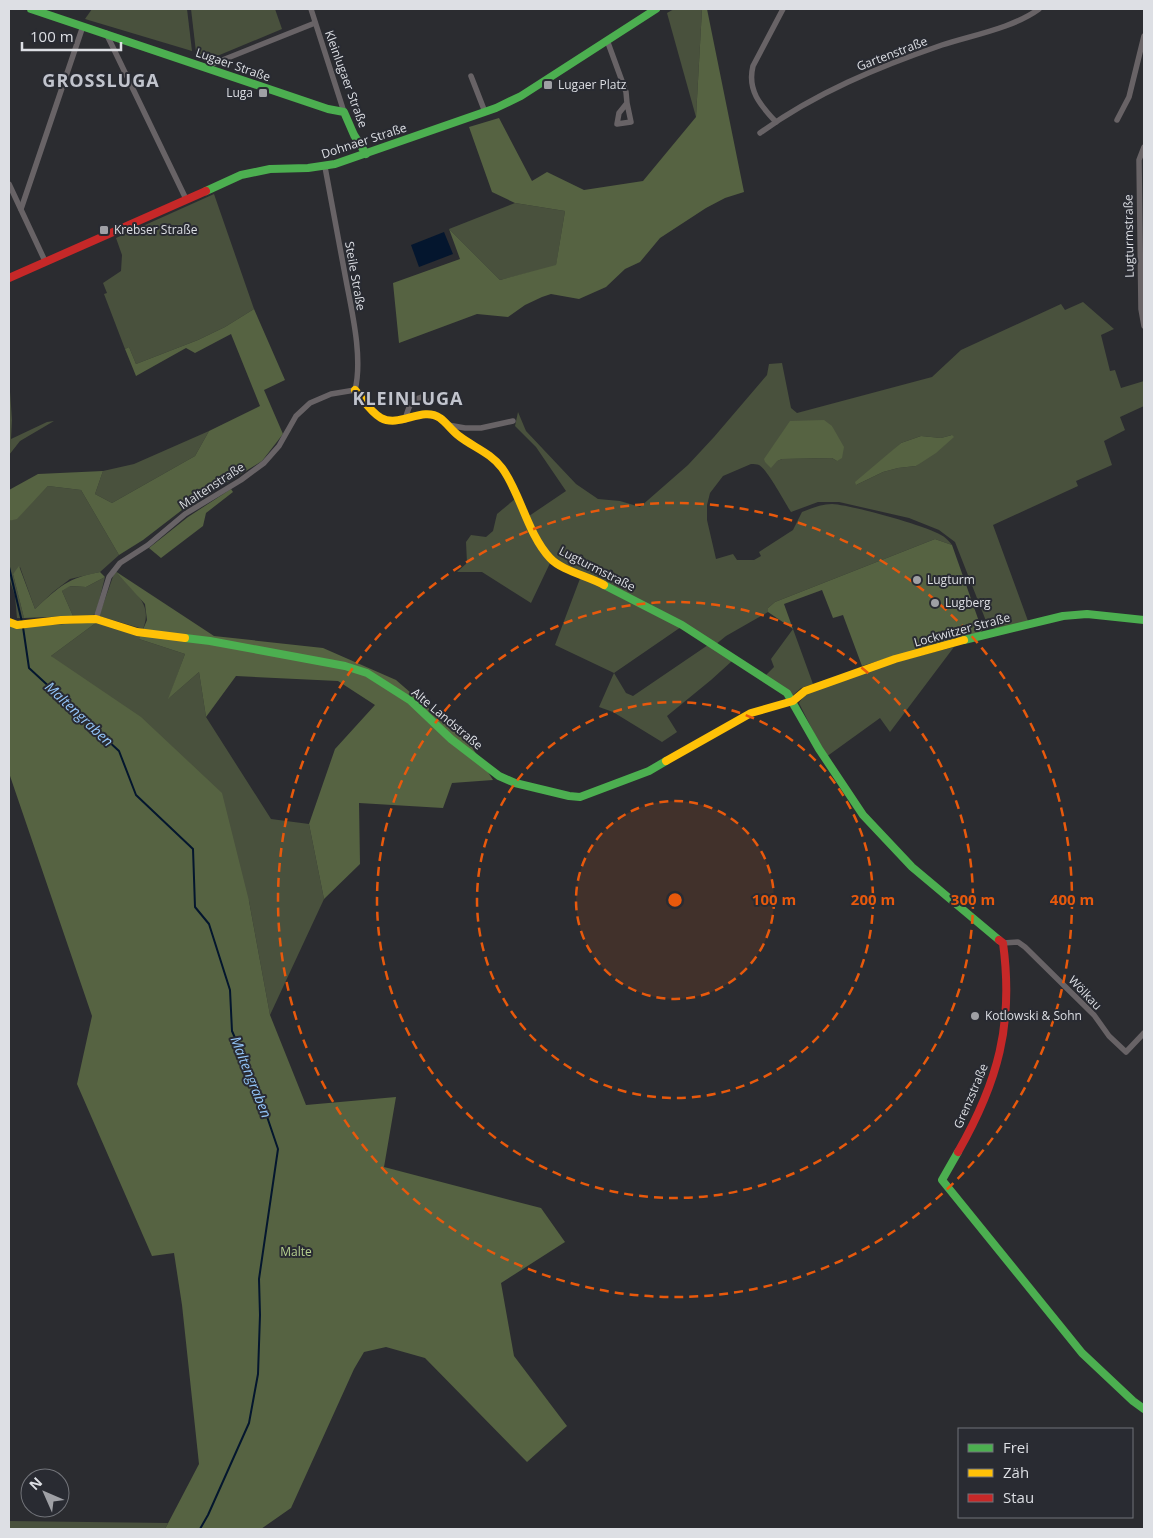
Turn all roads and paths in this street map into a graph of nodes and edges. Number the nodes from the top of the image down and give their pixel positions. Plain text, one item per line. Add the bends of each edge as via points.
1 (31, 9) edge
2 (311, 9) edge
3 (656, 9) edge
4 (783, 9) edge
5 (1039, 9) edge
6 (315, 23) junction
7 (83, 26) junction
8 (106, 33) junction
9 (1144, 36) edge
10 (607, 40) junction
11 (205, 67) junction
12 (471, 76) dead end
13 (626, 103) dead end
14 (344, 112) junction
15 (485, 112) junction
16 (1117, 120) dead end
17 (776, 122) junction
18 (760, 133) dead end
19 (1144, 147) edge
20 (366, 154) junction
21 (325, 167) junction
22 (9, 184) edge
23 (186, 199) junction
24 (21, 209) junction
25 (45, 261) junction
26 (9, 278) edge
27 (1144, 326) edge
28 (355, 390) junction
29 (426, 400) dead end
30 (405, 420) junction
31 (513, 421) dead end
32 (448, 425) junction
33 (96, 619) junction
34 (1144, 620) edge
35 (9, 622) edge
36 (793, 701) junction
37 (1003, 943) junction
38 (1144, 1033) edge
39 (1144, 1409) edge

1 - 7 street, Lugaer Straße
2 - 6 street, Kleinlugaer Straße
3 - 10 street, Dohnaer Straße
4 - 17 street via 753,66 752,74 754,94
5 - 17 street, Gartenstraße via 1016,21 881,67 838,86
6 - 11 street
6 - 14 street, Kleinlugaer Straße
7 - 8 street, Lugaer Straße
7 - 24 street
8 - 11 street, Lugaer Straße
8 - 23 street
9 - 16 street via 1129,96
10 - 13 street via 626,92
10 - 15 street, Dohnaer Straße via 521,96
11 - 14 street, Lugaer Straße
12 - 15 street
14 - 20 street, Kleinlugaer Straße
15 - 20 street, Dohnaer Straße
17 - 18 street, Gartenstraße
19 - 27 street, Lugturmstraße via 1139,160
20 - 21 street, Dohnaer Straße
21 - 23 street, Dohnaer Straße via 256,171
21 - 28 street, Steile Straße via 351,306 358,362
22 - 24 street
23 - 25 street, Dohnaer Straße
24 - 25 street
25 - 26 street, Dohnaer Straße
28 - 30 street via 382,419 391,422
28 - 33 street, Maltenstraße via 331,394 310,403 296,416 279,446 264,463 185,514 120,563 109,577
29 - 30 street via 417,398 410,405
30 - 32 street, Lugturmstraße via 428,414
31 - 32 street via 481,428
32 - 36 street, Lugturmstraße via 499,463 550,558 560,566 682,626 787,693
33 - 35 street, Alte Landstraße
33 - 36 street, Alte Landstraße via 137,632 210,641 361,671 411,701 447,735 499,776 515,784 570,796 580,797 648,771 751,714
34 - 36 street, Lockwitzer Straße via 1079,614 989,633 895,659 805,691
36 - 37 street via 819,749 863,814 912,867
37 - 38 street, Wölkau via 1018,942 1025,947 1094,1015 1126,1052
37 - 39 street, Grenzstraße via 1007,1000 996,1071 977,1115 942,1180 1082,1353

